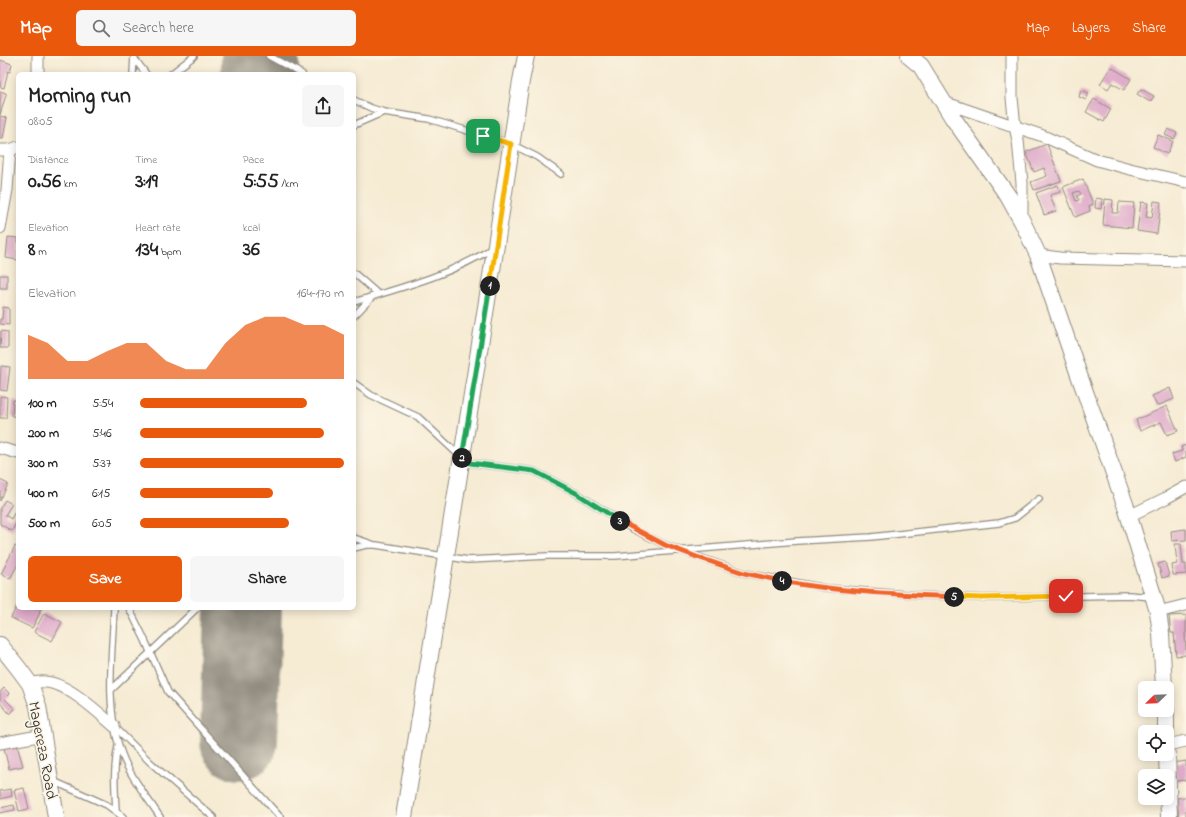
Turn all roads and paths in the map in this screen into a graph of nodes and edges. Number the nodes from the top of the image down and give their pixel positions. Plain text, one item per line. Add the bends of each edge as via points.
1 (38, 56) edge
2 (194, 56) edge
3 (269, 56) edge
4 (526, 56) edge
5 (910, 56) edge
6 (1012, 56) edge
7 (134, 57) edge
8 (38, 72) edge
9 (133, 72) edge
10 (145, 72) edge
11 (174, 72) edge
12 (298, 72) edge
13 (356, 101) edge
14 (943, 102) junction
15 (384, 112) junction
16 (356, 124) edge
17 (1015, 127) junction
18 (511, 144) junction
19 (9, 149) edge
20 (561, 174) dead end
21 (1186, 182) edge
22 (1022, 221) junction
23 (0, 228) edge
24 (496, 245) junction
25 (1038, 254) junction
26 (1186, 261) edge
27 (356, 275) edge
28 (376, 295) junction
29 (356, 301) edge
30 (356, 314) edge
31 (356, 384) edge
32 (0, 448) edge
33 (16, 452) edge
34 (462, 458) junction
35 (1186, 487) edge
36 (1039, 499) dead end
37 (1129, 516) junction
38 (356, 539) edge
39 (376, 546) junction
40 (356, 548) edge
41 (681, 551) junction
42 (446, 557) junction
43 (1156, 605) junction
44 (1186, 605) edge
45 (114, 610) edge
46 (130, 610) edge
47 (195, 610) edge
48 (0, 645) edge
49 (151, 652) junction
50 (1164, 681) edge
51 (30, 684) junction
52 (111, 690) junction
53 (114, 726) junction
54 (44, 735) junction
55 (1186, 741) edge
56 (0, 743) edge
57 (119, 743) junction
58 (1174, 744) edge
59 (1167, 761) edge
60 (50, 780) junction
61 (116, 811) junction
62 (56, 817) edge
63 (123, 817) edge
64 (160, 817) edge
65 (213, 817) edge
66 (280, 817) edge
67 (404, 817) edge
68 (1170, 817) edge

1 - 8 street
2 - 11 lane
3 - 12 lane
4 - 18 street
5 - 14 street via 921,66
6 - 17 street
7 - 9 lane
7 - 10 lane
13 - 15 lane
14 - 17 street
14 - 22 street via 1008,196
15 - 16 lane
15 - 18 lane via 430,119
17 - 21 street via 1056,141 1097,160
17 - 22 street via 1022,183
18 - 20 lane via 537,157
18 - 24 street
19 - 23 street via 7,190
22 - 25 street
24 - 28 lane via 478,257 442,274
24 - 34 street
25 - 26 street via 1068,258
25 - 37 street
27 - 28 lane
28 - 29 lane
28 - 30 lane
31 - 34 lane via 418,417
32 - 33 street
34 - 41 lane via 470,463 542,474 633,529
34 - 42 street
35 - 37 street
36 - 41 lane via 1014,518 999,523 871,537
37 - 43 street
38 - 39 lane
39 - 40 lane
39 - 42 lane
41 - 42 lane via 615,556 468,560
41 - 43 lane via 744,573 826,588 982,598 1129,595
42 - 67 street
43 - 44 street via 1168,608
43 - 50 street via 1161,633
45 - 52 lane
46 - 49 lane
47 - 49 lane
48 - 51 street, Magereza Road
49 - 52 lane
49 - 66 lane via 168,692
51 - 53 street via 55,684 91,706
51 - 54 street, Magereza Road
52 - 53 lane
53 - 57 lane
53 - 65 lane via 150,762
54 - 56 street
54 - 60 street, Magereza Road
55 - 58 street
57 - 61 lane via 114,778
57 - 64 lane via 133,777
59 - 68 street
60 - 61 lane
60 - 62 street, Magereza Road
61 - 63 lane

